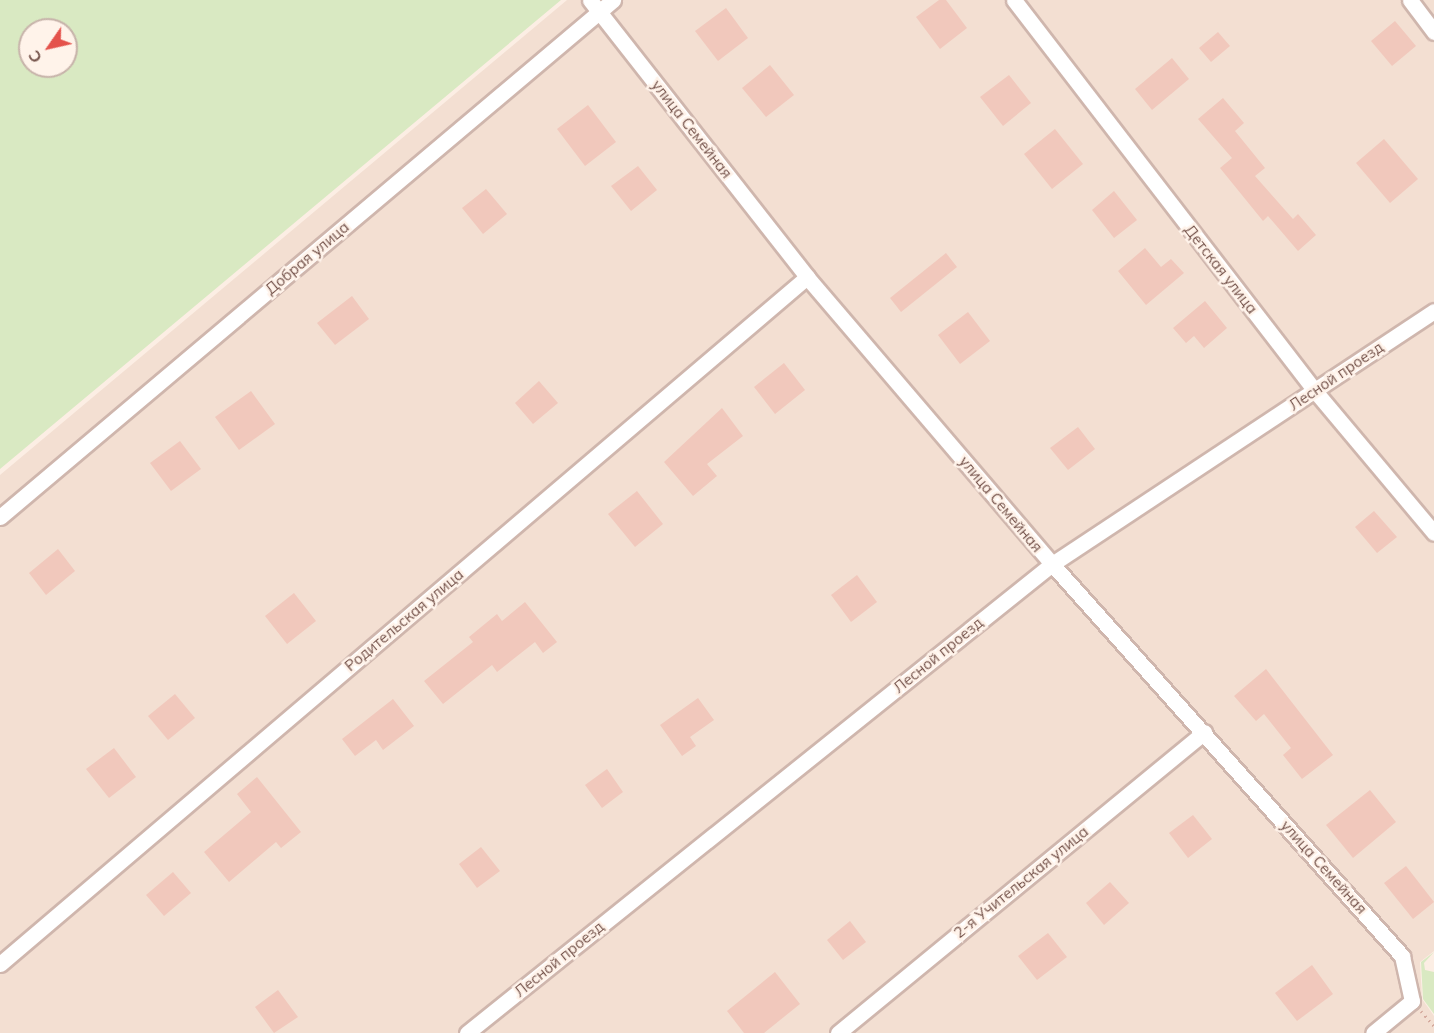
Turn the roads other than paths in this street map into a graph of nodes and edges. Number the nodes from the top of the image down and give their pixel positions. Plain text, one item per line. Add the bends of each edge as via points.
1 (613, 0) edge
2 (1014, 0) edge
3 (1410, 0) edge
4 (595, 5) edge
5 (1434, 32) edge
6 (807, 276) junction
7 (1434, 311) edge
8 (1314, 391) junction
9 (0, 517) edge
10 (1434, 533) edge
11 (1052, 564) junction
12 (1204, 732) junction
13 (0, 964) edge
14 (467, 1033) edge
15 (838, 1033) edge
16 (1373, 1033) edge

1 - 4 street, Добрая улица
2 - 8 street, Детская улица
3 - 5 street
4 - 6 street, улица Семейная
4 - 9 street, Добрая улица
6 - 11 street, улица Семейная
6 - 13 street, Родительская улица
7 - 8 street, Лесной проезд
8 - 10 street, Детская улица
8 - 11 street, Лесной проезд
11 - 12 street, улица Семейная
11 - 14 street, Лесной проезд
12 - 15 street, 2-я Учительская улица
12 - 16 street, улица Семейная via 1402,956 1412,1001

